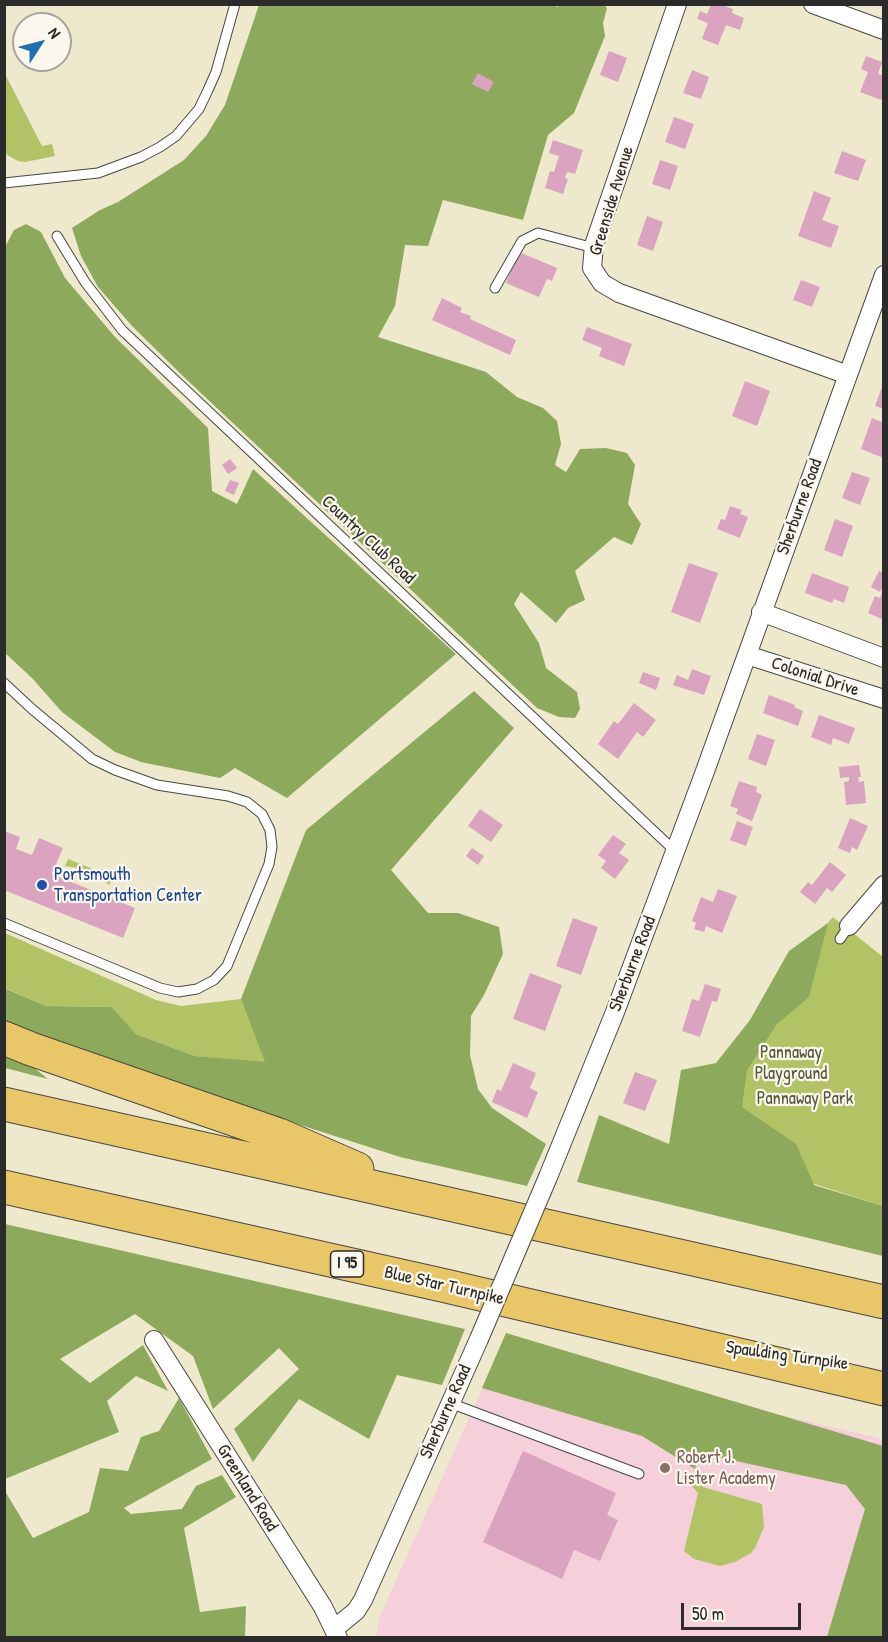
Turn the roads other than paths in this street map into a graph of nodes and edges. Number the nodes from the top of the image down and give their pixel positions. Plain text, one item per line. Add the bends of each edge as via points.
1 (235, 4) edge
2 (677, 4) edge
3 (813, 4) edge
4 (884, 30) edge
5 (4, 183) edge
6 (57, 236) dead end
7 (594, 248) junction
8 (884, 275) edge
9 (495, 288) dead end
10 (848, 375) junction
11 (761, 612) junction
12 (747, 655) junction
13 (884, 658) edge
14 (4, 683) edge
15 (884, 699) edge
16 (675, 851) junction
17 (884, 885) edge
18 (4, 923) edge
19 (844, 933) dead end
20 (4, 1038) edge
21 (4, 1104) edge
22 (4, 1187) edge
23 (422, 1198) junction
24 (884, 1302) edge
25 (154, 1340) dead end
26 (690, 1342) junction
27 (884, 1371) edge
28 (884, 1389) edge
29 (450, 1403) junction
30 (639, 1474) dead end
31 (336, 1633) edge

1 - 5 lane via 208,90 199,109 176,136 141,157 98,173
2 - 7 street, Greenside Avenue
3 - 4 street
6 - 16 lane, Country Club Road via 122,330
7 - 9 lane via 538,233 522,241
7 - 10 street, Greenside Avenue via 592,268 602,283 619,292
8 - 10 street, Sherburne Road
10 - 11 street, Sherburne Road
11 - 12 street, Sherburne Road
11 - 13 street
12 - 15 street, Colonial Drive
12 - 16 street, Sherburne Road
14 - 18 lane via 92,759 157,785 247,802 262,813 272,847 269,864 227,966 214,980 197,989 178,992 160,988
16 - 29 street, Sherburne Road, bridge via 548,1177
17 - 19 street
20 - 23 highway via 279,1135
21 - 23 highway
22 - 26 highway, Blue Star Turnpike / I 95
23 - 24 highway
25 - 31 street, Greenland Road
26 - 27 highway, Spaulding Turnpike
26 - 28 highway, Blue Star Turnpike / I 95
29 - 30 lane
29 - 31 street, Sherburne Road via 363,1600

